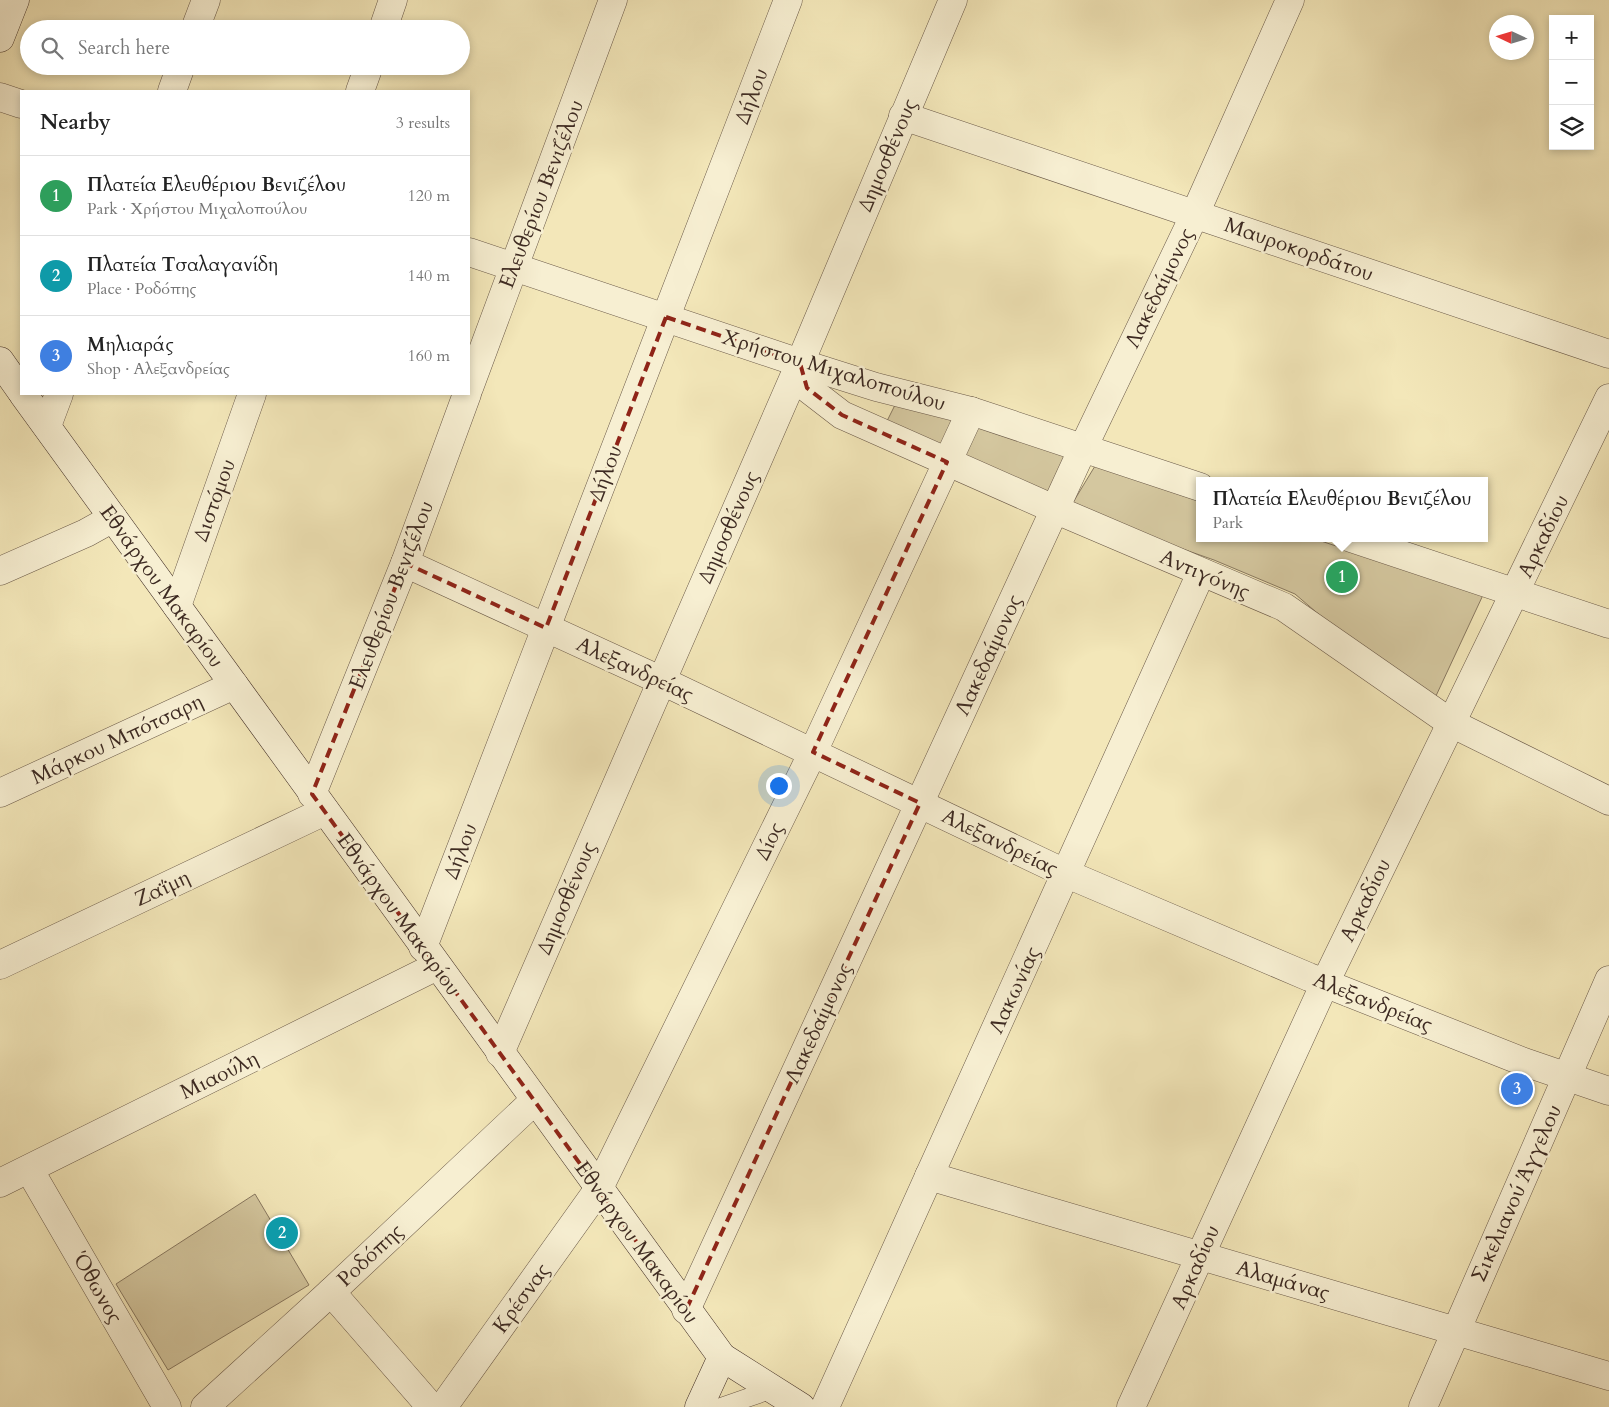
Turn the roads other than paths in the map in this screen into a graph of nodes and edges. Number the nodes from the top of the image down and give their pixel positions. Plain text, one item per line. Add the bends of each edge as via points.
1 (15, 0) edge
2 (206, 0) edge
3 (393, 0) edge
4 (613, 0) edge
5 (788, 0) edge
6 (953, 0) edge
7 (1290, 0) edge
8 (198, 20) edge
9 (386, 20) edge
10 (0, 38) edge
11 (178, 75) edge
12 (366, 75) edge
13 (172, 90) edge
14 (360, 90) edge
15 (0, 97) edge
16 (20, 104) edge
17 (903, 116) junction
18 (1195, 214) junction
19 (470, 252) edge
20 (513, 266) junction
21 (666, 317) junction
22 (1609, 354) edge
23 (0, 361) edge
24 (800, 363) junction
25 (470, 385) edge
26 (20, 389) edge
27 (24, 395) edge
28 (59, 395) edge
29 (252, 395) edge
30 (466, 395) edge
31 (1609, 398) edge
32 (971, 411) junction
33 (47, 426) junction
34 (1083, 448) junction
35 (947, 462) junction
36 (1196, 486) edge
37 (1054, 509) junction
38 (113, 518) junction
39 (1363, 542) edge
40 (405, 563) junction
41 (0, 571) edge
42 (1201, 573) junction
43 (1515, 594) junction
44 (177, 606) junction
45 (1609, 624) edge
46 (546, 628) junction
47 (660, 680) junction
48 (234, 685) junction
49 (1451, 723) junction
50 (813, 752) junction
51 (0, 793) edge
52 (1609, 801) edge
53 (319, 802) junction
54 (920, 804) junction
55 (1067, 874) junction
56 (430, 957) junction
57 (0, 965) edge
58 (1609, 980) edge
59 (1325, 983) junction
60 (500, 1053) junction
61 (1567, 1076) junction
62 (1609, 1090) edge
63 (534, 1101) junction
64 (29, 1169) junction
65 (929, 1176) junction
66 (0, 1183) edge
67 (598, 1190) junction
68 (1200, 1255) junction
69 (331, 1292) junction
70 (686, 1310) junction
71 (1456, 1331) junction
72 (722, 1357) junction
73 (1609, 1376) edge
74 (773, 1389) junction
75 (167, 1407) edge
76 (205, 1407) edge
77 (431, 1407) edge
78 (443, 1407) edge
79 (699, 1407) edge
80 (721, 1407) edge
81 (801, 1407) edge
82 (825, 1407) edge
83 (1131, 1407) edge
84 (1423, 1407) edge

1 - 10 street
2 - 8 street
3 - 9 street
4 - 20 street, Ελευθερίου Βενιζέλου
5 - 21 street, Δήλου
6 - 17 street, Δημοσθένους
7 - 18 street, Λακεδαίμονος
11 - 13 street
12 - 14 street
15 - 16 street
17 - 18 street, Μαυροκορδάτου
17 - 24 street, Δημοσθένους
18 - 22 street, Μαυροκορδάτου
18 - 34 street, Λακεδαίμονος
19 - 20 street, Χρήστου Μιχαλοπούλου
20 - 21 street, Χρήστου Μιχαλοπούλου
20 - 25 street, Ελευθερίου Βενιζέλου
21 - 24 street, Χρήστου Μιχαλοπούλου
21 - 46 street, Δήλου
23 - 26 street, Εθνάρχου Μακαρίου
24 - 32 street, Χρήστου Μιχαλοπούλου via 876,387
24 - 35 street, Αντιγόνης via 808,388 842,415
24 - 47 street, Δημοσθένους
27 - 33 street, Εθνάρχου Μακαρίου
28 - 33 street
29 - 44 street, Διστόμου
30 - 40 street, Ελευθερίου Βενιζέλου
31 - 43 street, Αρκαδίου
32 - 34 street, Χρήστου Μιχαλοπούλου
32 - 35 street, Δίος
33 - 38 street, Εθνάρχου Μακαρίου
34 - 36 street, Χρήστου Μιχαλοπούλου
34 - 37 street, Λακεδαίμονος
35 - 37 street, Αντιγόνης
35 - 50 street, Δίος
37 - 42 street, Αντιγόνης
37 - 54 street, Λακεδαίμονος
38 - 41 street
38 - 44 street, Εθνάρχου Μακαρίου
39 - 43 street
40 - 46 street, Αλεξανδρείας
40 - 53 street, Ελευθερίου Βενιζέλου
42 - 49 street, Αντιγόνης via 1284,607
42 - 55 street, Λακωνίας
43 - 45 street
43 - 49 street, Αρκαδίου
44 - 48 street, Εθνάρχου Μακαρίου
46 - 47 street, Αλεξανδρείας
46 - 56 street, Δήλου
47 - 50 street, Αλεξανδρείας
47 - 60 street, Δημοσθένους
48 - 51 street, Μάρκου Μπότσαρη
48 - 53 street, Εθνάρχου Μακαρίου
49 - 52 street, Αντιγόνης
49 - 59 street, Αρκαδίου
50 - 54 street, Αλεξανδρείας
50 - 67 street, Δίος
53 - 56 street, Εθνάρχου Μακαρίου
53 - 57 street, Ζαΐμη
54 - 55 street, Αλεξανδρείας
54 - 70 street, Λακεδαίμονος
55 - 59 street, Αλεξανδρείας
55 - 65 street, Λακωνίας
56 - 60 street, Εθνάρχου Μακαρίου
56 - 64 street, Μιαούλη
58 - 61 street, Σικελιανού Άγγελου
59 - 61 street, Αλεξανδρείας
59 - 68 street, Αρκαδίου
60 - 63 street, Εθνάρχου Μακαρίου
61 - 62 street, Αλεξανδρείας
61 - 71 street, Σικελιανού Άγγελου
63 - 67 street, Εθνάρχου Μακαρίου
63 - 69 street, Ροδόπης
64 - 66 street, Μιαούλη
64 - 75 street, Όθωνος
65 - 68 street, Αλαμάνας
65 - 82 street, Λακωνίας
67 - 70 street, Εθνάρχου Μακαρίου
67 - 78 street, Κρέσνας
68 - 71 street, Αλαμάνας
68 - 83 street, Αρκαδίου
69 - 76 street, Ροδόπης
69 - 77 street
70 - 72 street, Εθνάρχου Μακαρίου
71 - 73 street, Αλαμάνας
71 - 84 street, Σικελιανού Άγγελου
72 - 74 street, Εθνάρχου Μακαρίου
72 - 79 street
74 - 80 lane
74 - 81 street, Εθνάρχου Μακαρίου

